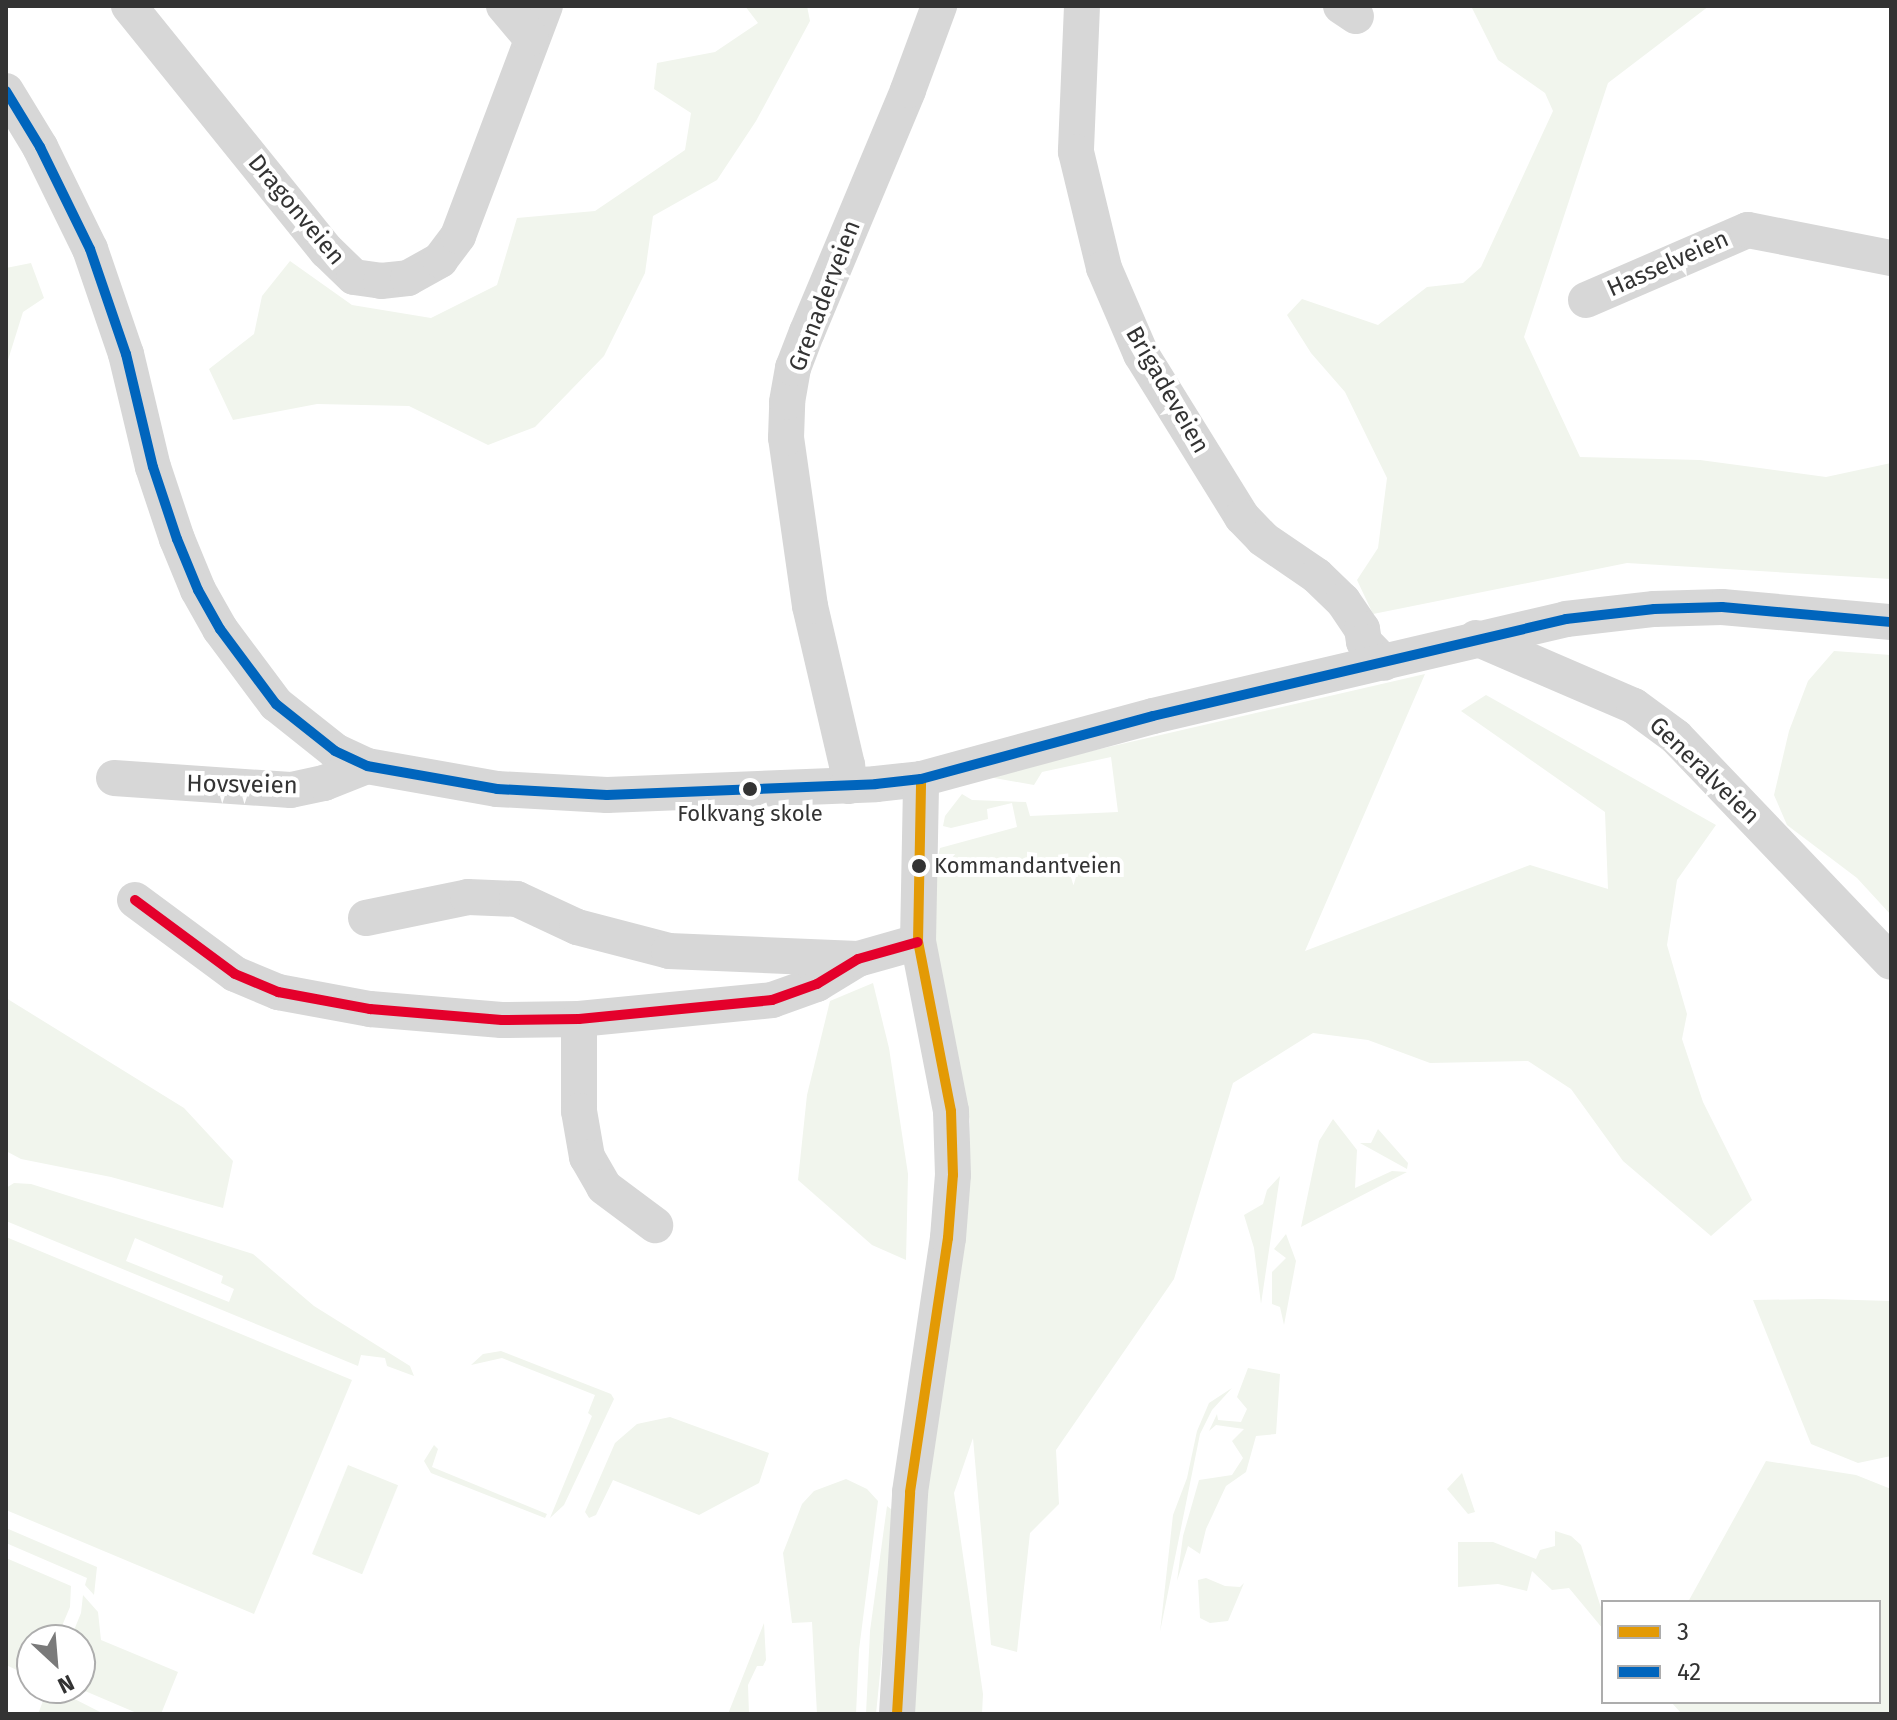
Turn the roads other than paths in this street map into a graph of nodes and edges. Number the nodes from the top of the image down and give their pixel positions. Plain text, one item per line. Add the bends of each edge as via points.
1 (129, 6) edge
2 (504, 6) edge
3 (939, 6) edge
4 (1082, 6) edge
5 (538, 22) edge
6 (6, 91) edge
7 (1891, 258) edge
8 (1586, 300) dead end
9 (1891, 622) edge
10 (1476, 638) junction
11 (1384, 663) junction
12 (367, 766) junction
13 (114, 778) dead end
14 (921, 779) junction
15 (849, 786) junction
16 (135, 900) dead end
17 (366, 918) dead end
18 (918, 942) junction
19 (858, 959) junction
20 (1891, 962) edge
21 (579, 1019) junction
22 (655, 1225) dead end
23 (897, 1714) edge

1 - 5 street, Dragonveien via 327,251 354,277 381,281 408,278 440,260 458,236
2 - 5 street
3 - 15 street, Grenaderveien via 793,368 787,402 786,438 810,606
4 - 11 street, Brigadeveien via 1076,152 1104,268 1141,354 1242,517 1343,601 1362,629 1364,642
6 - 12 street via 90,249 126,354 153,467 198,590 276,704 335,751
7 - 8 street, Hasselveien via 1748,230
9 - 10 street via 1722,607 1654,609 1566,619
10 - 11 street
10 - 20 street, Generalveien via 1634,706 1676,737
11 - 14 street via 1153,716
12 - 13 street, Hovsveien via 291,790
12 - 15 street via 497,789 607,795
14 - 15 street
14 - 18 street
16 - 21 street via 235,974 278,992 425,1014
17 - 19 street via 468,897 517,899 577,927 669,951
18 - 19 street
18 - 23 street via 951,1111 953,1175 910,1492
19 - 21 street via 817,984 772,1000
21 - 22 street via 579,1111 587,1157 604,1187

